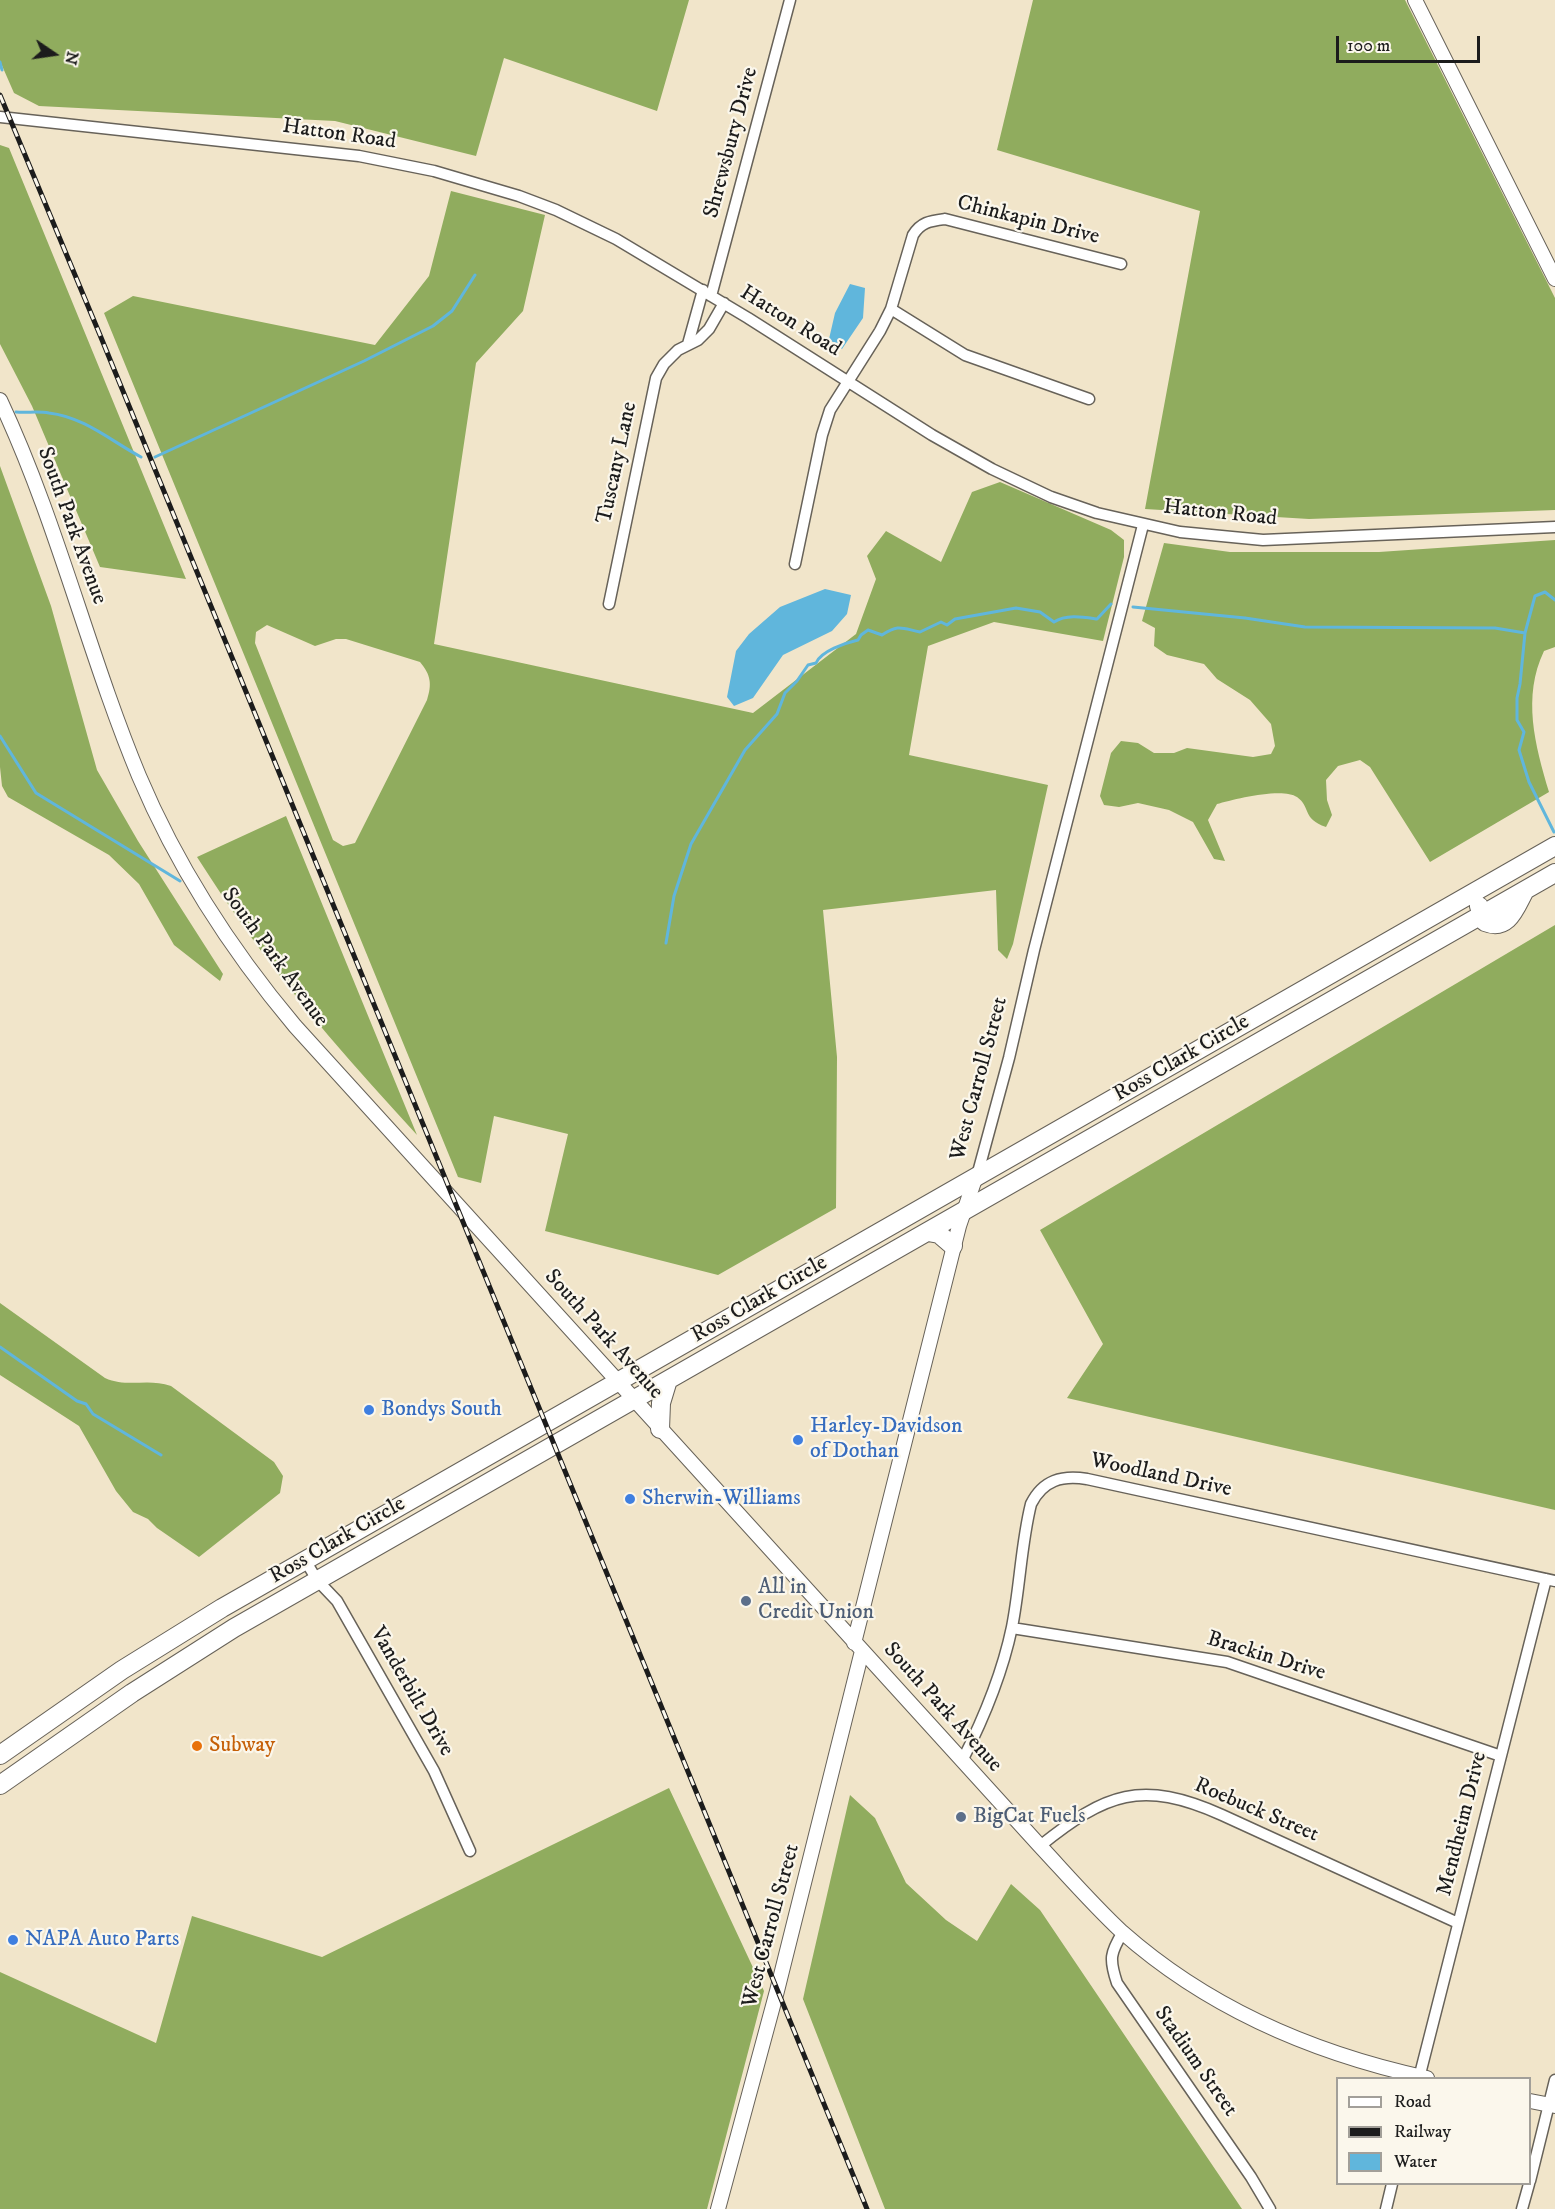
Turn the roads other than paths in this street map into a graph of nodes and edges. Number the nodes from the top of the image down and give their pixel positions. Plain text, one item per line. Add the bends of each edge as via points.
1 (790, 0) edge
2 (1415, 0) edge
3 (0, 117) edge
4 (1120, 264) dead end
5 (1555, 279) edge
6 (707, 293) junction
7 (724, 303) junction
8 (891, 309) junction
9 (688, 344) junction
10 (848, 382) junction
11 (1089, 399) dead end
12 (0, 400) edge
13 (1143, 525) junction
14 (1555, 527) edge
15 (795, 564) dead end
16 (609, 604) dead end
17 (1555, 846) edge
18 (1555, 873) edge
19 (1487, 885) junction
20 (1481, 916) junction
21 (1322, 979) junction
22 (1335, 999) junction
23 (976, 1176) junction
24 (964, 1212) junction
25 (928, 1232) junction
26 (953, 1246) junction
27 (849, 1249) junction
28 (861, 1270) junction
29 (720, 1323) junction
30 (732, 1343) junction
31 (668, 1380) junction
32 (618, 1381) junction
33 (634, 1399) junction
34 (660, 1429) junction
35 (305, 1560) junction
36 (317, 1580) junction
37 (1550, 1580) edge
38 (1012, 1628) junction
39 (161, 1645) junction
40 (858, 1647) junction
41 (174, 1665) junction
42 (60, 1711) junction
43 (74, 1731) junction
44 (0, 1755) edge
45 (1501, 1756) junction
46 (962, 1761) junction
47 (0, 1785) edge
48 (1040, 1846) junction
49 (470, 1851) dead end
50 (1458, 1923) junction
51 (1123, 1932) junction
52 (1418, 2077) edge
53 (1422, 2077) edge
54 (1555, 2080) edge
55 (1531, 2101) edge
56 (1552, 2106) edge
57 (1531, 2175) edge
58 (1392, 2185) edge
59 (1528, 2185) edge
60 (718, 2209) edge
61 (1270, 2209) edge
62 (1386, 2209) edge
63 (1522, 2209) edge

1 - 6 street, Shrewsbury Drive
2 - 5 street
3 - 6 street, Hatton Road via 321,151 434,171 565,214
4 - 8 street, Chinkapin Drive via 959,222 930,221 918,226 913,235
6 - 7 street, Hatton Road
6 - 9 street
7 - 9 street, Tuscany Lane via 709,329
7 - 10 street, Hatton Road
8 - 10 street, Chinkapin Drive
8 - 11 street via 965,355
9 - 16 street, Tuscany Lane via 664,364 656,378
10 - 13 street, Hatton Road via 1027,487 1074,506
10 - 15 street, Chinkapin Drive via 830,410 822,435
12 - 32 street, South Park Avenue via 34,483 140,778 208,906 295,1026
13 - 14 street, Hatton Road via 1200,535 1273,540
13 - 23 street, West Carroll Street
17 - 19 highway, Ross Clark Circle
18 - 20 highway, Ross Clark Circle
19 - 20 highway via 1479,906
19 - 21 highway, Ross Clark Circle
20 - 22 highway, Ross Clark Circle
21 - 22 highway
21 - 23 highway, Ross Clark Circle
22 - 24 highway, Ross Clark Circle
23 - 24 street, West Carroll Street
23 - 27 highway, Ross Clark Circle
24 - 25 highway, Ross Clark Circle
24 - 26 street, West Carroll Street
25 - 26 highway via 939,1234
25 - 28 highway, Ross Clark Circle
26 - 40 street, West Carroll Street
27 - 28 highway
27 - 29 highway, Ross Clark Circle
28 - 30 highway, Ross Clark Circle
29 - 30 highway
29 - 32 highway, Ross Clark Circle
30 - 31 highway, Ross Clark Circle
31 - 33 highway, Ross Clark Circle
31 - 34 highway via 661,1403
32 - 33 street, South Park Avenue
32 - 35 highway, Ross Clark Circle
33 - 34 street, South Park Avenue
33 - 36 highway, Ross Clark Circle
34 - 40 street, South Park Avenue
35 - 36 street, Vanderbilt Drive
35 - 39 highway, Ross Clark Circle
36 - 41 highway, Ross Clark Circle
36 - 49 street, Vanderbilt Drive via 337,1601 434,1771
37 - 38 street, Woodland Drive via 1068,1477 1050,1482 1031,1504
37 - 45 street, Mendheim Drive
38 - 45 street, Brackin Drive via 1227,1662
38 - 46 street, Woodland Drive via 989,1707
39 - 41 highway
39 - 42 highway, Ross Clark Circle
40 - 46 street, South Park Avenue
40 - 60 street, West Carroll Street via 777,1991
41 - 43 highway, Ross Clark Circle
42 - 43 highway
42 - 44 highway, Ross Clark Circle
43 - 47 highway, Ross Clark Circle
45 - 50 street, Mendheim Drive
46 - 48 street, South Park Avenue
48 - 50 street, Roebuck Street via 1070,1822 1105,1803 1147,1795 1173,1797 1222,1815
48 - 51 street, South Park Avenue
50 - 53 street, Mendheim Drive
51 - 52 street, South Park Avenue via 1205,1993 1262,2024 1341,2056
51 - 61 street, Stadium Street via 1111,1957 1117,1983
54 - 56 street
55 - 56 street
56 - 57 street
58 - 62 street
59 - 63 street

